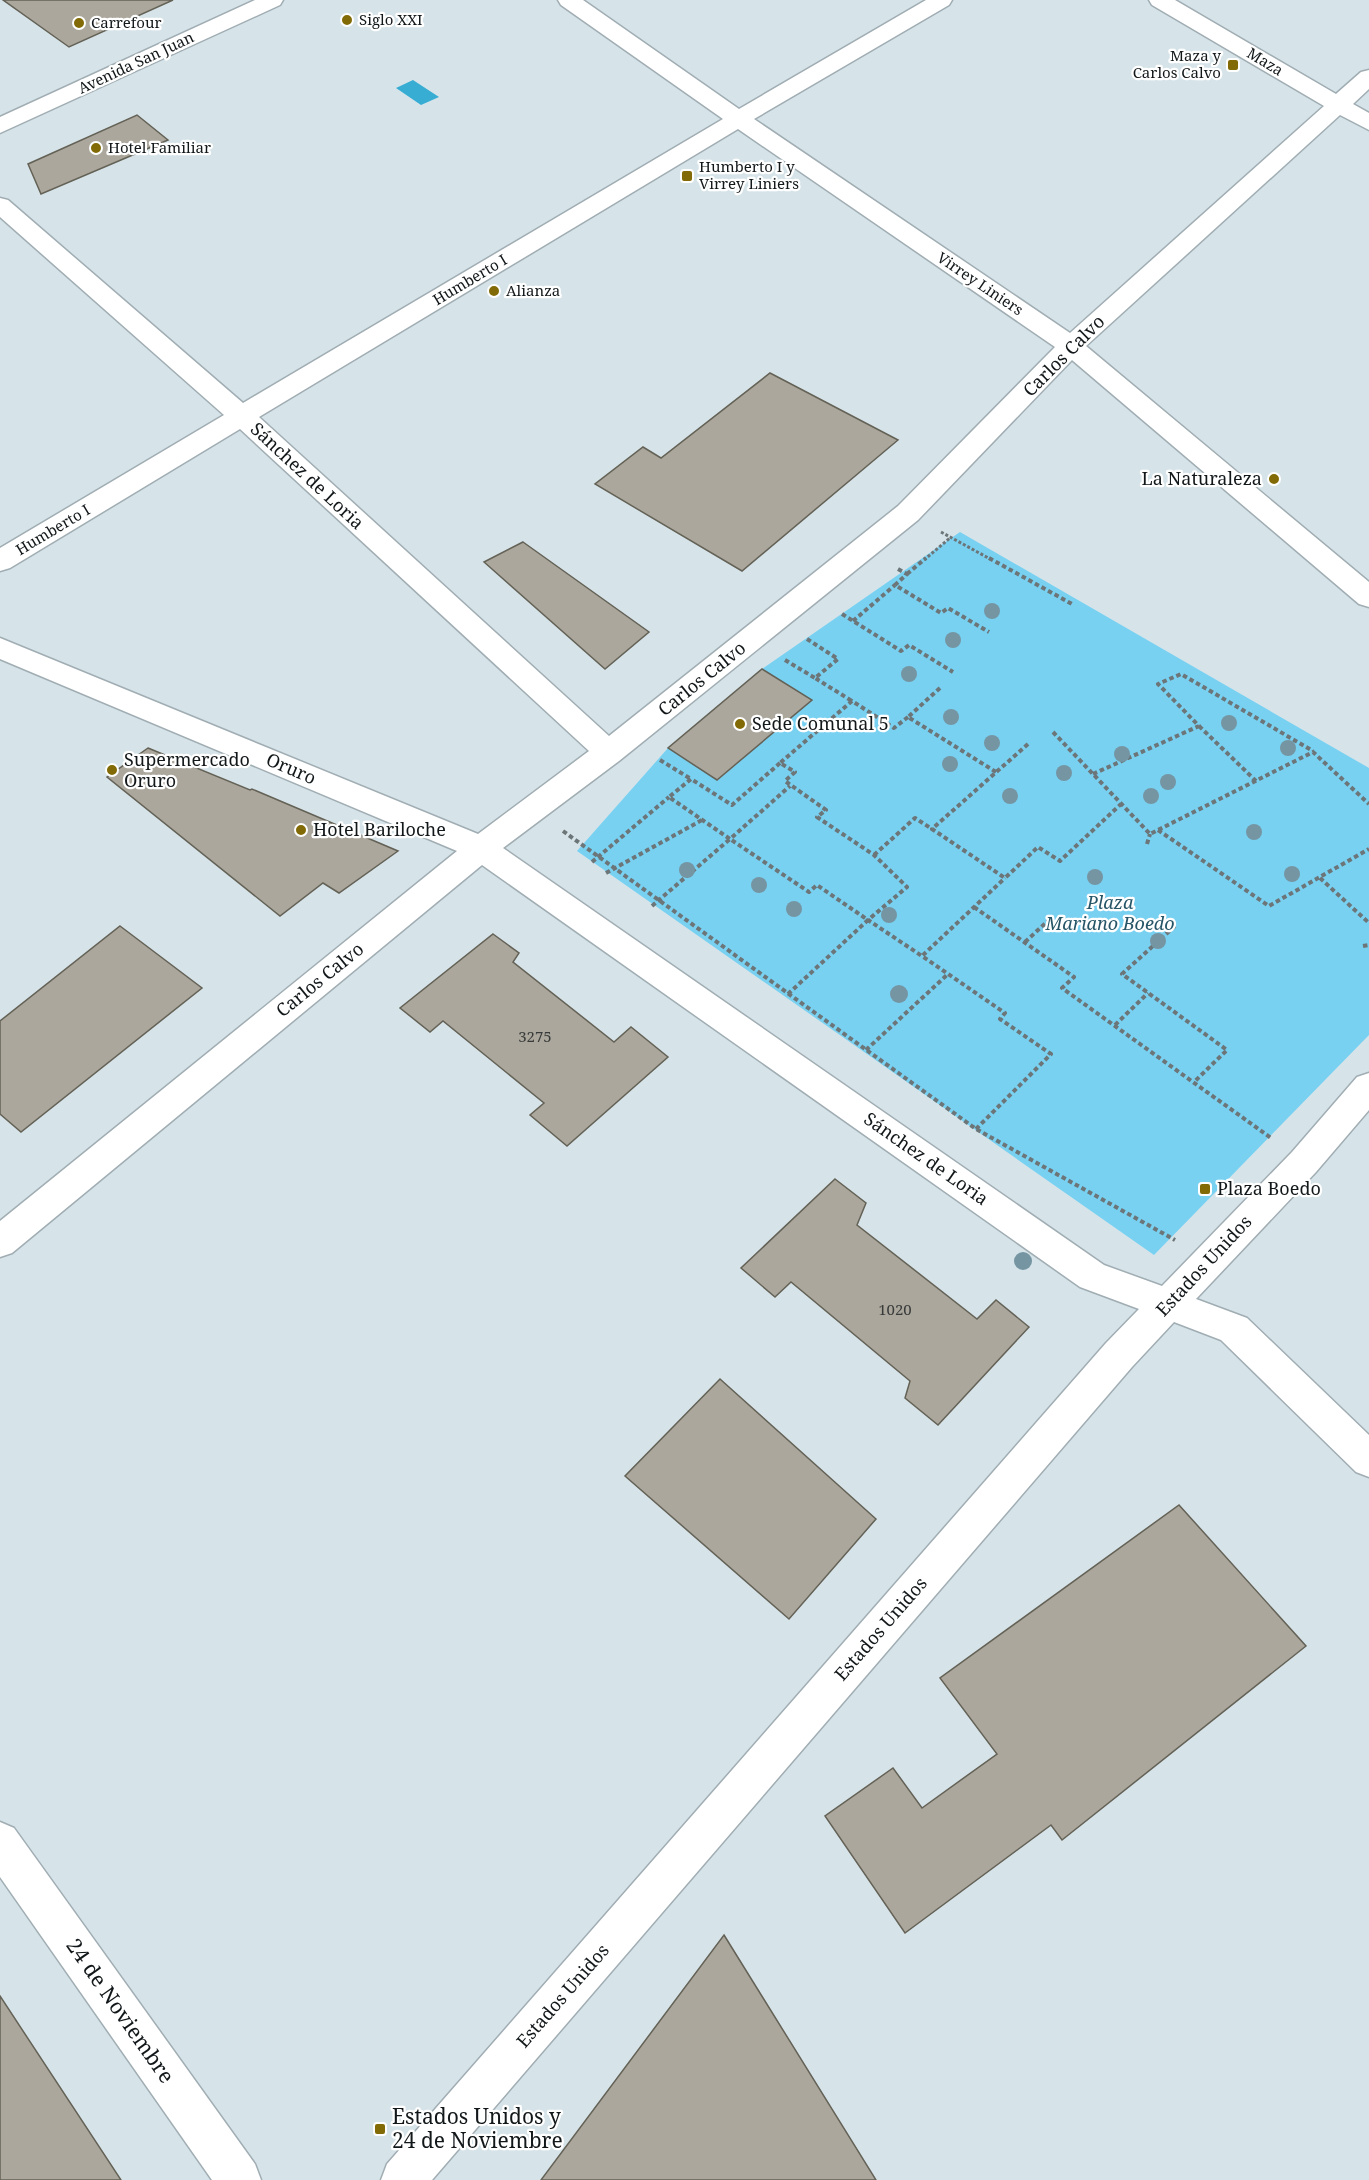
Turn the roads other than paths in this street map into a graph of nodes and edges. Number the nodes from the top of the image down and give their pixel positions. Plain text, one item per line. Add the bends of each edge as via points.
1 (272, 0) edge
2 (570, 0) edge
3 (941, 0) edge
4 (1160, 0) edge
5 (1369, 77) edge
6 (1338, 106) junction
7 (740, 120) junction
8 (1369, 123) edge
9 (0, 126) edge
10 (0, 205) edge
11 (1071, 346) junction
12 (243, 417) junction
13 (0, 561) edge
14 (1369, 597) edge
15 (0, 648) edge
16 (609, 753) junction
17 (481, 848) junction
18 (1369, 1087) edge
19 (0, 1242) edge
20 (1167, 1305) junction
21 (1369, 1460) edge
22 (0, 1842) edge
23 (239, 2180) edge
24 (404, 2180) edge

1 - 9 street, Avenida San Juan
2 - 7 street, Virrey Liniers
3 - 7 street, Humberto I
4 - 6 street, Maza
5 - 6 street, Carlos Calvo
6 - 8 street, Maza
6 - 11 street, Carlos Calvo
7 - 11 street, Virrey Liniers
7 - 12 street, Humberto I
10 - 12 street, Sánchez de Loria
11 - 14 street, Virrey Liniers
11 - 16 street, Carlos Calvo via 908,513
12 - 13 street, Humberto I
12 - 16 street, Sánchez de Loria
15 - 17 street, Oruro
16 - 17 street, Carlos Calvo
17 - 19 street, Carlos Calvo
17 - 20 street, Sánchez de Loria via 1092,1276
18 - 20 street, Estados Unidos via 1304,1162
20 - 21 street, Sánchez de Loria via 1234,1329
20 - 24 street, Estados Unidos via 1119,1355
22 - 23 street, 24 de Noviembre

